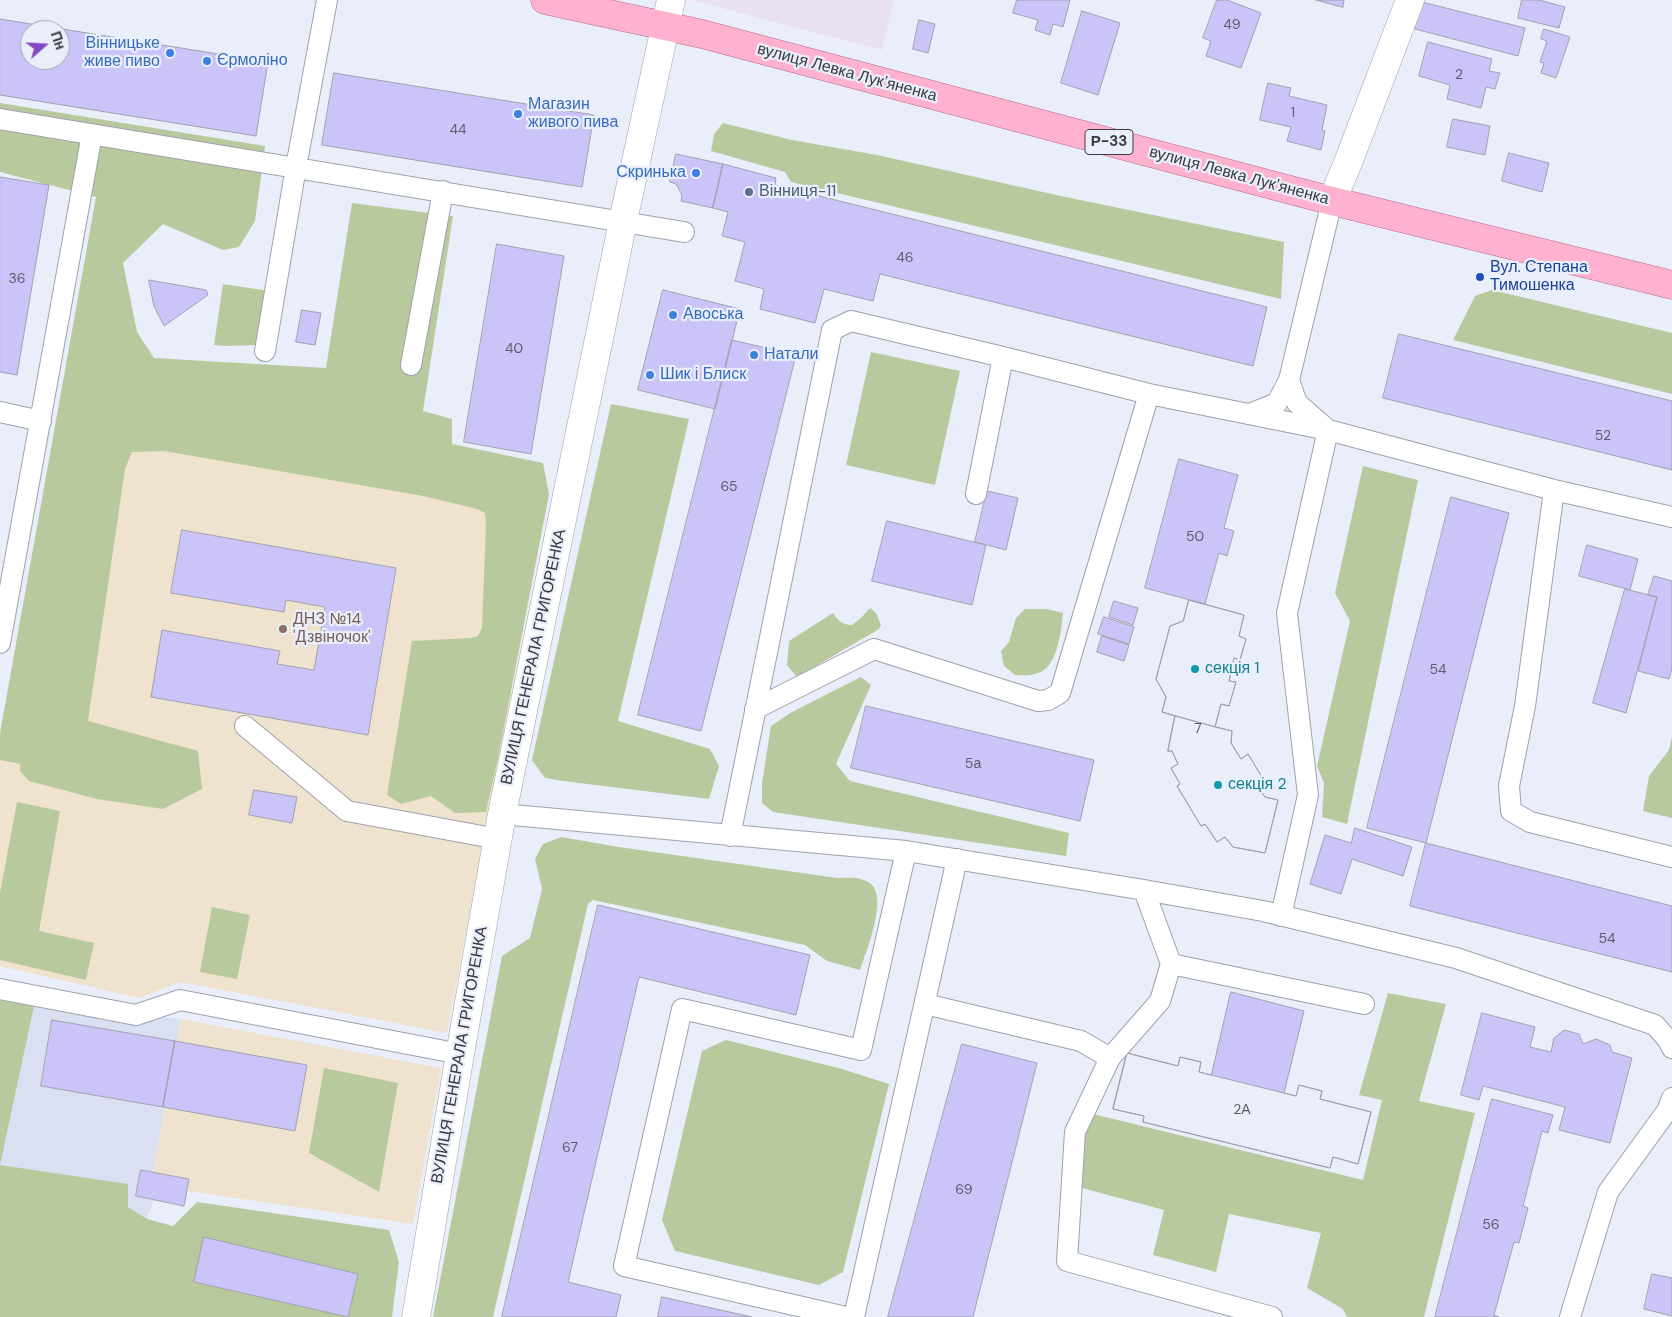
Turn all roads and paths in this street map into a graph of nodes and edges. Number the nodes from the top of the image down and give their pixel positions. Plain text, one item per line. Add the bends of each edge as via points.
1 (327, 0) edge
2 (545, 0) edge
3 (671, 0) edge
4 (1410, 0) edge
5 (665, 26) junction
6 (0, 119) edge
7 (92, 134) junction
8 (296, 167) junction
9 (443, 191) junction
10 (1332, 201) junction
11 (623, 221) junction
12 (684, 232) dead end
13 (1672, 285) edge
14 (265, 351) dead end
15 (1003, 357) junction
16 (411, 366) dead end
17 (1289, 380) junction
18 (1148, 394) junction
19 (0, 412) edge
20 (1250, 414) junction
21 (40, 422) junction
22 (1328, 430) junction
23 (1554, 490) junction
24 (976, 494) dead end
25 (1672, 517) edge
26 (0, 643) edge
27 (755, 709) junction
28 (245, 726) dead end
29 (500, 826) junction
30 (730, 836) junction
31 (906, 851) junction
32 (1672, 857) edge
33 (957, 859) junction
34 (1144, 890) junction
35 (1281, 916) junction
36 (1171, 964) junction
37 (0, 989) edge
38 (924, 1004) junction
39 (1364, 1004) dead end
40 (1672, 1048) edge
41 (460, 1054) junction
42 (1110, 1058) junction
43 (1672, 1098) edge
44 (416, 1317) edge
45 (846, 1317) edge
46 (854, 1317) edge
47 (1272, 1317) edge
48 (1570, 1317) edge

1 - 8 lane
2 - 5 main road, вулиця Левка Лукʼяненка / Р-33
3 - 5 street, ВУЛИЦЯ ГЕНЕРАЛА ГРИГОРЕНКА
4 - 10 street
5 - 10 main road, вулиця Левка Лукʼяненка / Р-33
5 - 11 street, ВУЛИЦЯ ГЕНЕРАЛА ГРИГОРЕНКА
6 - 7 lane
7 - 8 lane
7 - 21 lane
8 - 9 lane
8 - 14 lane
9 - 11 lane
9 - 16 lane
10 - 13 main road, вулиця Левка Лукʼяненка / Р-33
10 - 17 lane
11 - 12 lane
11 - 29 street, ВУЛИЦЯ ГЕНЕРАЛА ГРИГОРЕНКА
15 - 18 lane
15 - 24 lane
15 - 27 lane via 851,321 832,330
17 - 20 lane via 1277,402
17 - 22 lane via 1297,403
18 - 20 lane
18 - 27 lane via 1060,693 1038,701 874,649
19 - 21 lane
20 - 22 lane
21 - 26 lane
22 - 23 lane
22 - 35 lane via 1287,613 1308,795
23 - 25 lane
23 - 32 lane via 1526,706 1509,786 1511,810 1530,822
27 - 30 lane
28 - 29 lane via 347,811
29 - 30 lane
29 - 41 street, ВУЛИЦЯ ГЕНЕРАЛА ГРИГОРЕНКА
30 - 31 lane
31 - 33 lane
31 - 45 lane via 861,1050 682,1010 624,1266
33 - 34 lane
33 - 38 lane
34 - 35 lane
34 - 36 lane
35 - 40 lane via 1456,958 1655,1025
36 - 39 lane
36 - 42 lane via 1160,1001
37 - 41 lane via 136,1014 180,1000
38 - 42 lane via 1081,1040
38 - 46 lane
41 - 44 street, ВУЛИЦЯ ГЕНЕРАЛА ГРИГОРЕНКА
42 - 47 lane via 1074,1132 1067,1262
43 - 48 lane via 1667,1111 1608,1192

